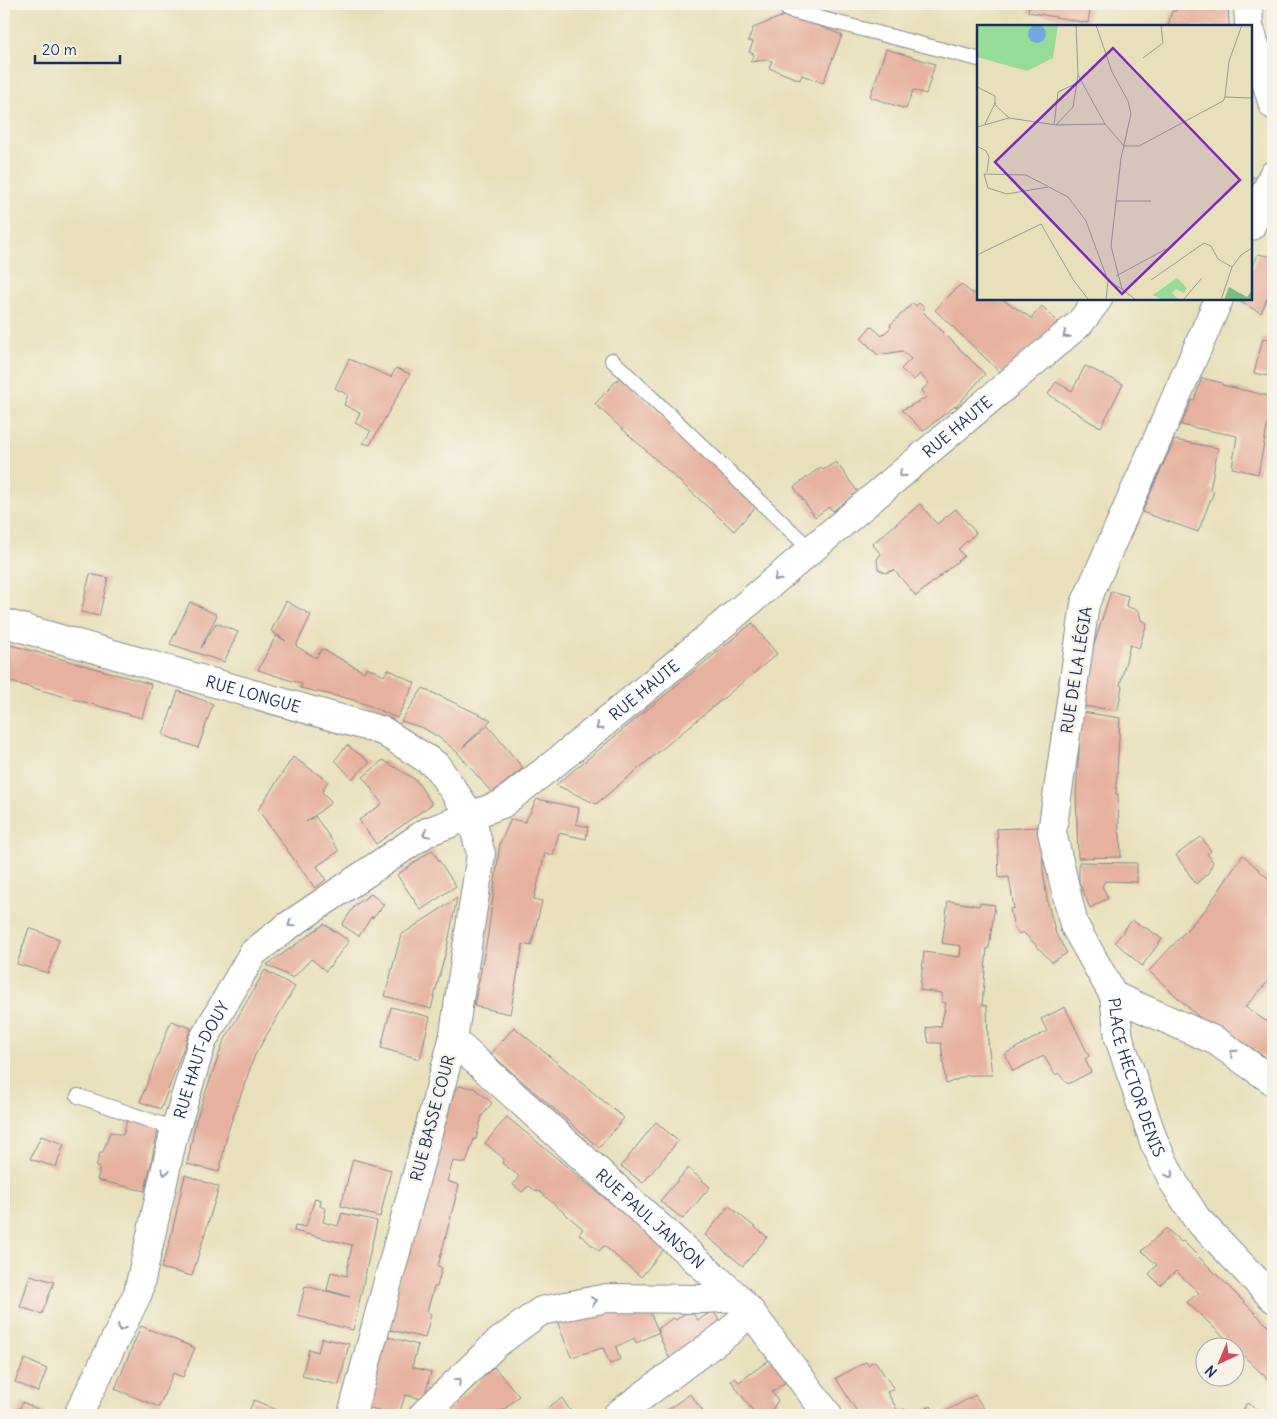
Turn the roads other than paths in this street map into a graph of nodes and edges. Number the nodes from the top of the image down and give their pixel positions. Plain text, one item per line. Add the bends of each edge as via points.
1 (1248, 4) edge
2 (788, 10) dead end
3 (1250, 25) edge
4 (1252, 35) edge
5 (977, 59) edge
6 (1273, 105) edge
7 (1273, 175) edge
8 (1252, 224) edge
9 (1097, 300) edge
10 (1219, 300) edge
11 (612, 360) dead end
12 (811, 550) junction
13 (4, 623) edge
14 (471, 816) junction
15 (1114, 996) junction
16 (453, 1040) junction
17 (1273, 1081) edge
18 (78, 1096) dead end
19 (175, 1129) junction
20 (1273, 1298) edge
21 (744, 1304) junction
22 (78, 1415) edge
23 (352, 1415) edge
24 (423, 1415) edge
25 (617, 1415) edge
26 (828, 1415) edge

1 - 3 street
2 - 5 lane
4 - 6 street
7 - 8 street
9 -> 12 street, RUE HAUTE via 1080,324
10 - 15 street, RUE DE LA LÉGIA via 1085,604 1052,832 1074,925
11 - 12 lane
12 -> 14 street, RUE HAUTE via 555,763 502,804
13 - 14 street, RUE LONGUE via 384,731 436,764
14 - 16 street, RUE BASSE COUR via 481,854
14 -> 19 street, RUE HAUT-DOUY via 427,832 254,953 202,1042
17 -> 15 street, PLACE HECTOR DENIS via 1216,1042
15 -> 20 street, PLACE HECTOR DENIS via 1119,1038 1154,1142 1174,1183 1197,1219
16 - 21 street, RUE PAUL JANSON
16 - 23 street, RUE BASSE COUR
18 - 19 lane
19 -> 22 street, RUE HAUT-DOUY via 138,1293
24 -> 21 street via 496,1344 541,1311 606,1298 704,1299
21 - 25 street via 729,1332
21 - 26 street, RUE PAUL JANSON

